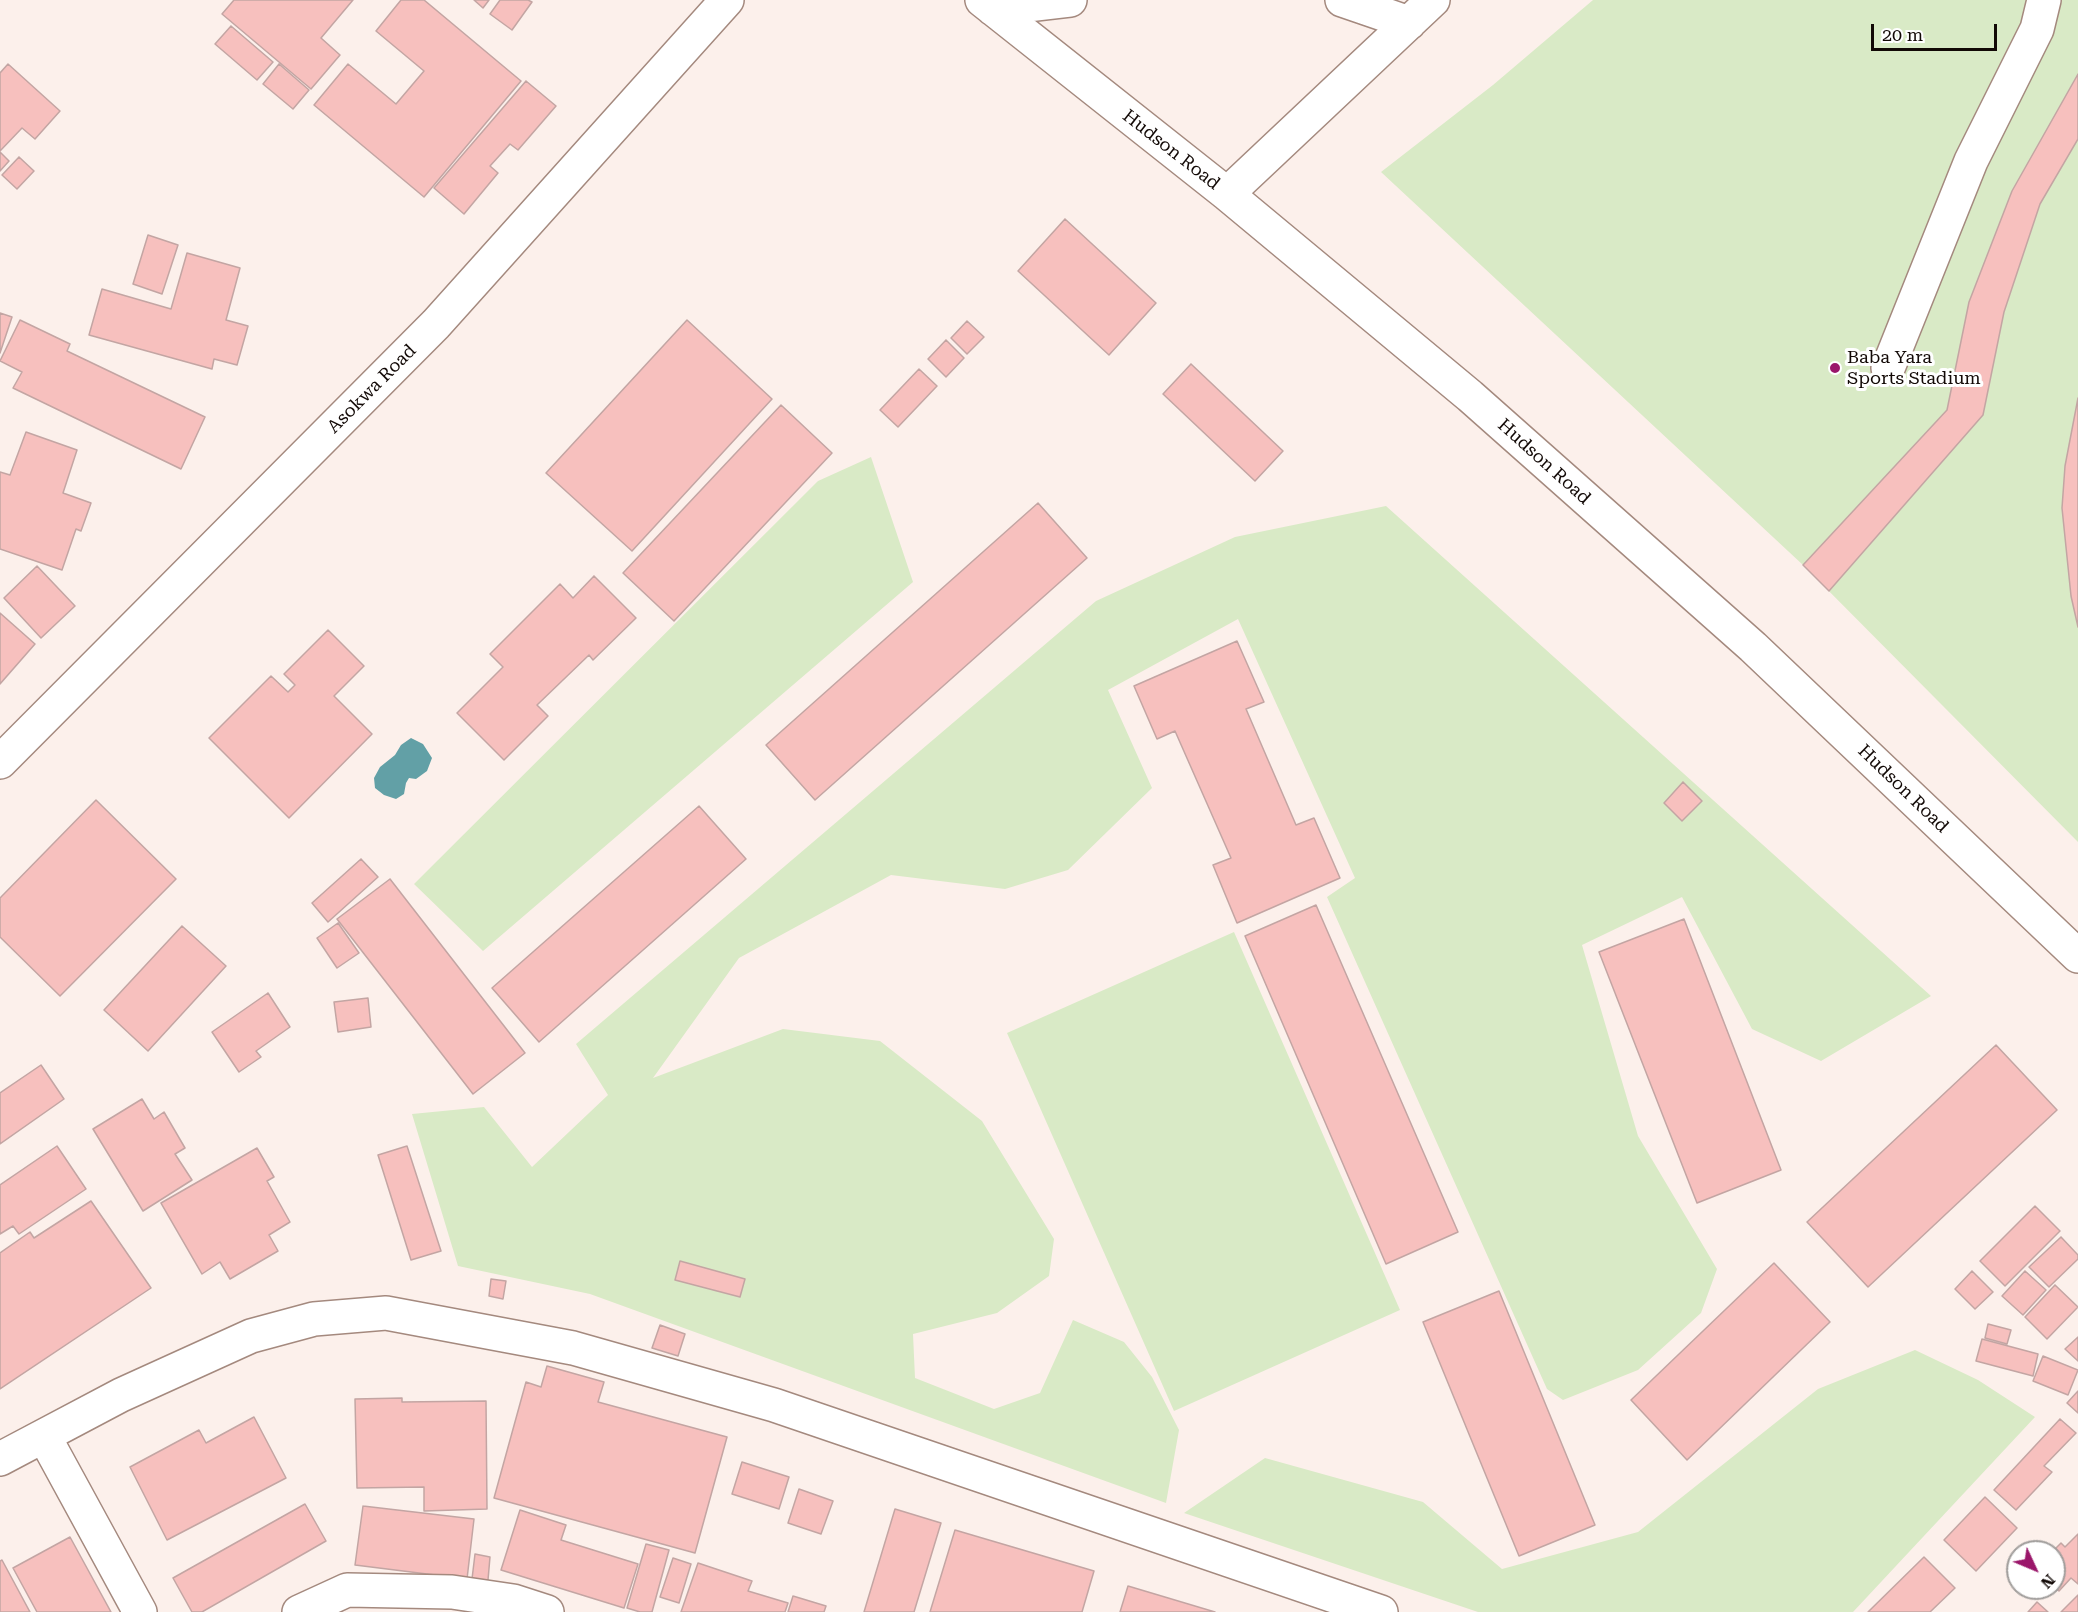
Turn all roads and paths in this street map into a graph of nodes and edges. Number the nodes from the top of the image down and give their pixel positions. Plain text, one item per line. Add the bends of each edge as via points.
1 (727, 0) edge
2 (1070, 0) edge
3 (1342, 0) edge
4 (1433, 0) edge
5 (2044, 0) edge
6 (988, 4) edge
7 (1408, 23) junction
8 (1227, 194) junction
9 (1888, 368) dead end
10 (0, 762) edge
11 (2078, 956) edge
12 (44, 1436) junction
13 (0, 1459) edge
14 (140, 1612) edge
15 (299, 1612) edge
16 (547, 1612) edge
17 (1381, 1612) edge

1 - 10 street, Asokwa Road via 436,324
2 - 6 street
3 - 7 street
4 - 7 street
5 - 9 street via 2037,29 1971,161
6 - 8 street, Hudson Road
7 - 8 street
8 - 11 street, Hudson Road via 1470,396 1753,647
12 - 13 street
12 - 14 street
12 - 17 street via 121,1395 251,1336 314,1318 386,1313 573,1348 774,1405
15 - 16 street via 347,1590 452,1592 513,1601

